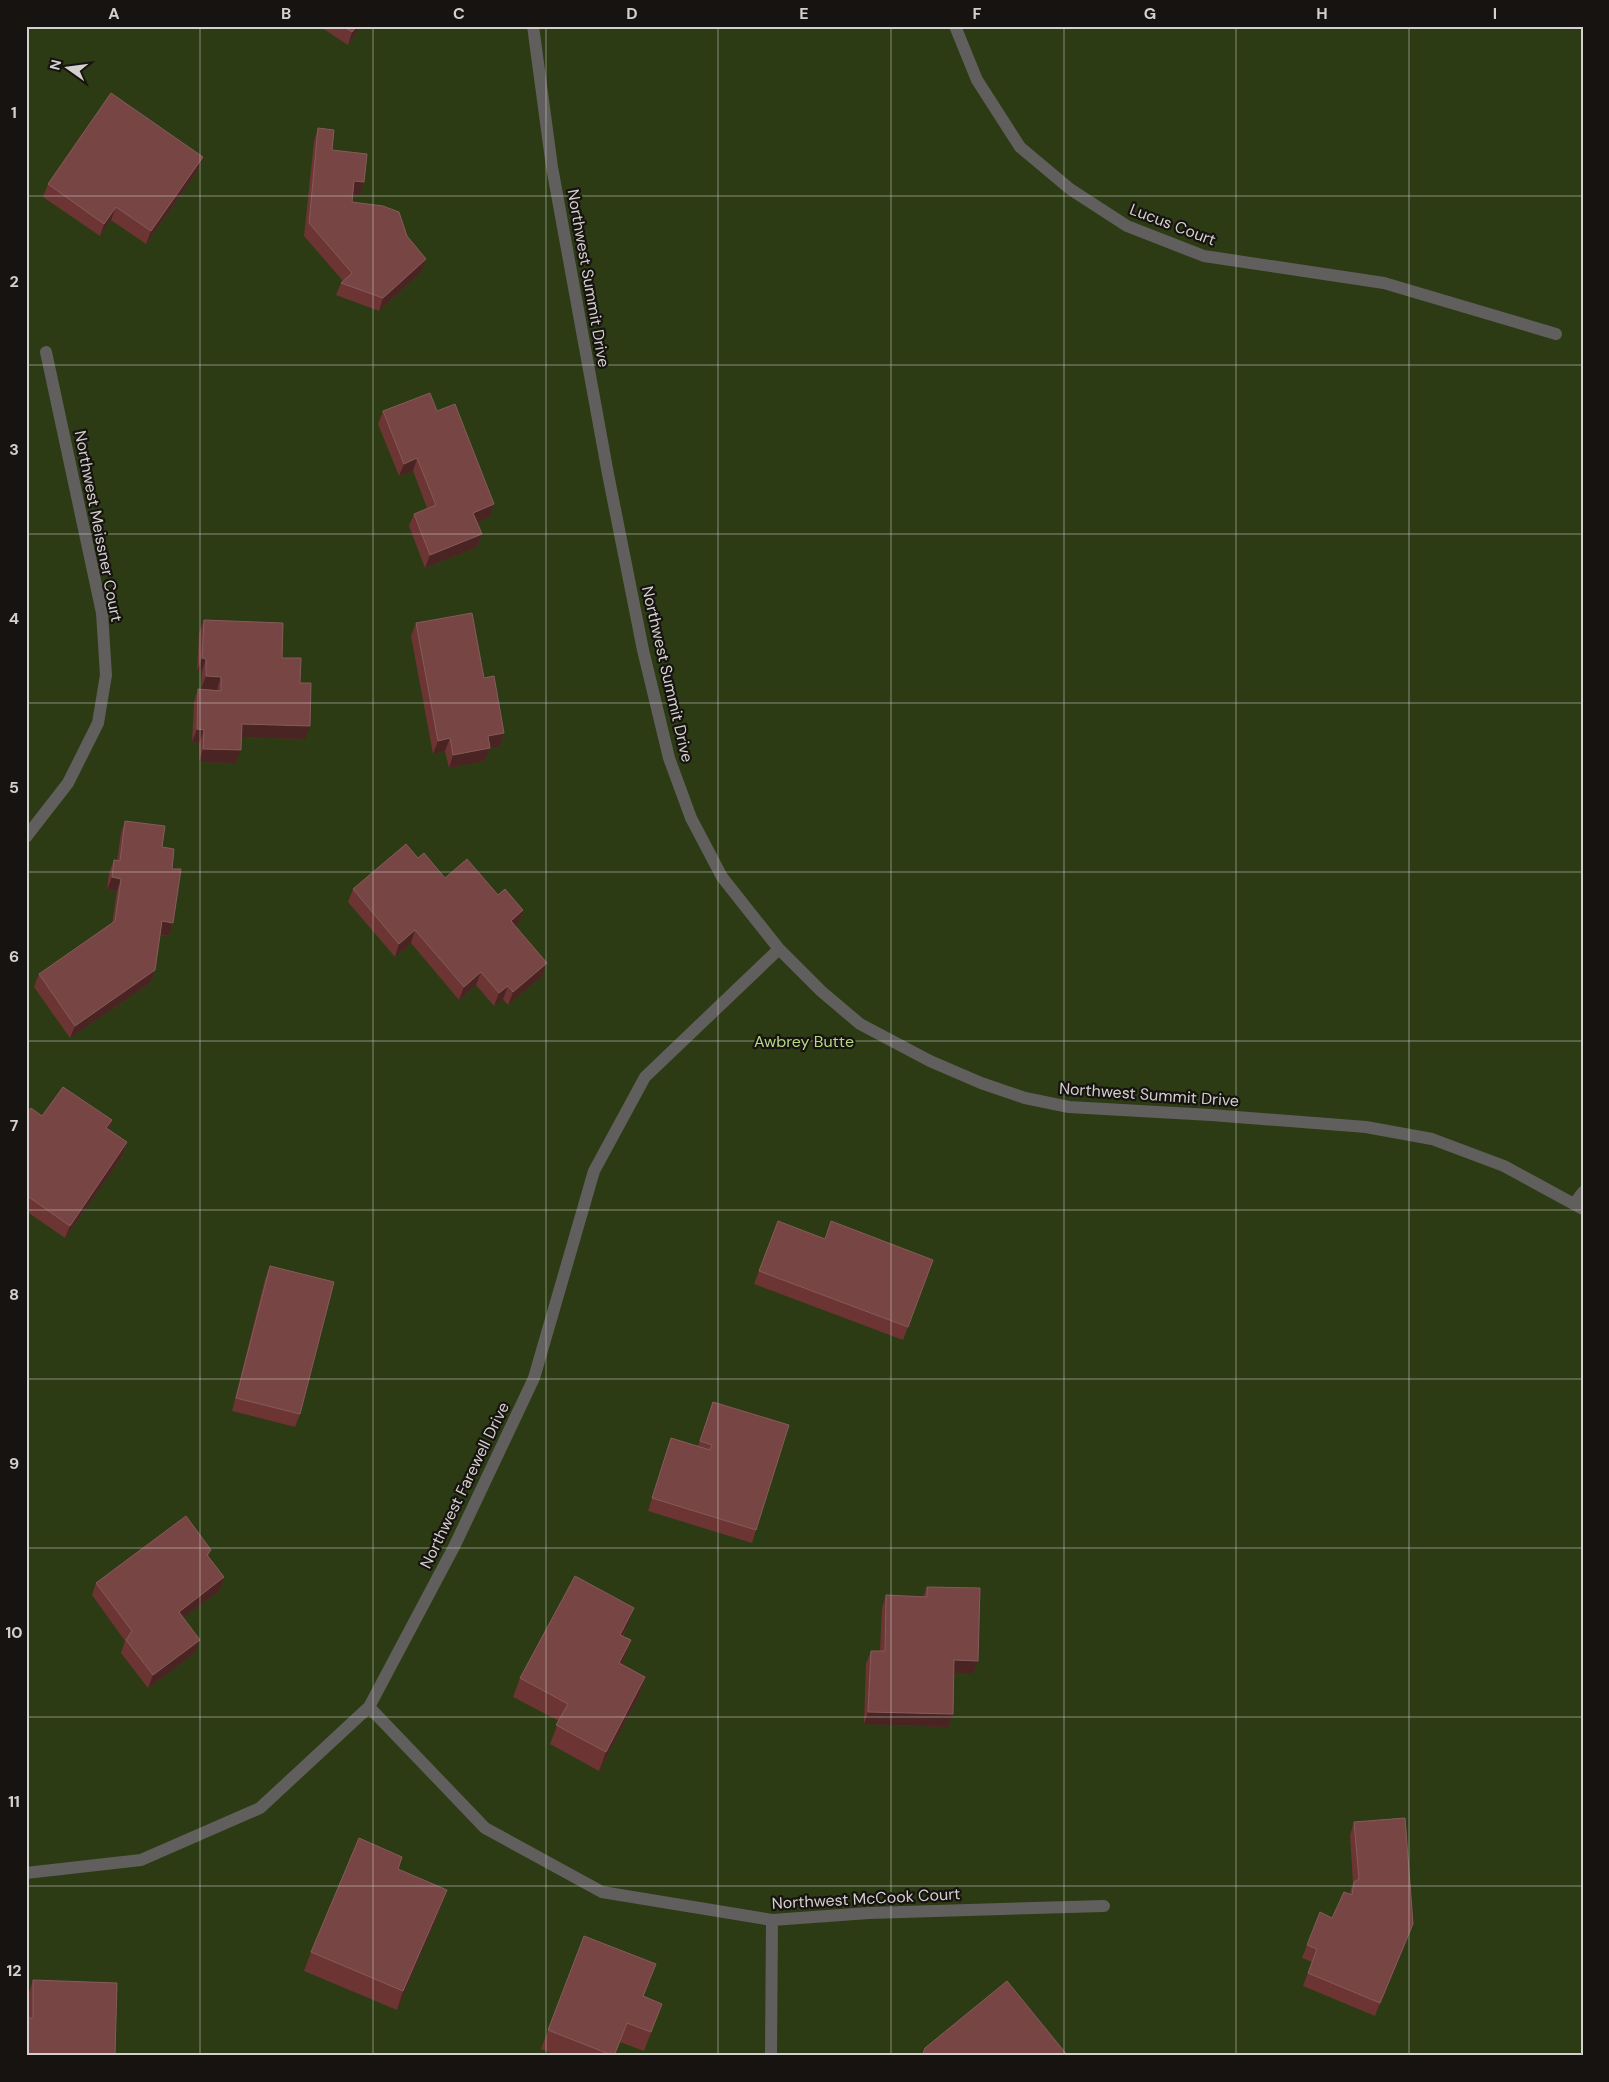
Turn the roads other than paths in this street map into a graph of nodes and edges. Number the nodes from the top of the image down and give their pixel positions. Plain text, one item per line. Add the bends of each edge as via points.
1 (533, 26) edge
2 (955, 26) edge
3 (1556, 334) dead end
4 (46, 352) dead end
5 (26, 837) edge
6 (779, 949) junction
7 (1583, 1192) edge
8 (1578, 1207) edge
9 (369, 1708) junction
10 (26, 1873) edge
11 (1104, 1906) dead end
12 (772, 1920) junction
13 (771, 2056) edge

1 - 6 street, Northwest Summit Drive via 552,166 608,474 643,650 669,758 691,818 722,877
2 - 3 street, Lucus Court via 977,80 1020,147 1070,189 1127,226 1204,256 1384,283
4 - 5 street, Northwest Meissner Court via 102,613 106,676 98,723 68,783
6 - 8 street, Northwest Summit Drive via 860,1024 930,1061 1025,1098 1070,1107 1366,1127 1432,1139 1504,1166
6 - 9 street, Northwest Farewell Drive via 645,1077 594,1170 534,1378 455,1545
7 - 8 street
9 - 10 street, Northwest Farewell Drive via 260,1808 141,1860
9 - 12 street, Northwest McCook Court via 485,1828 602,1892
11 - 12 street, Northwest McCook Court via 868,1913
12 - 13 street

